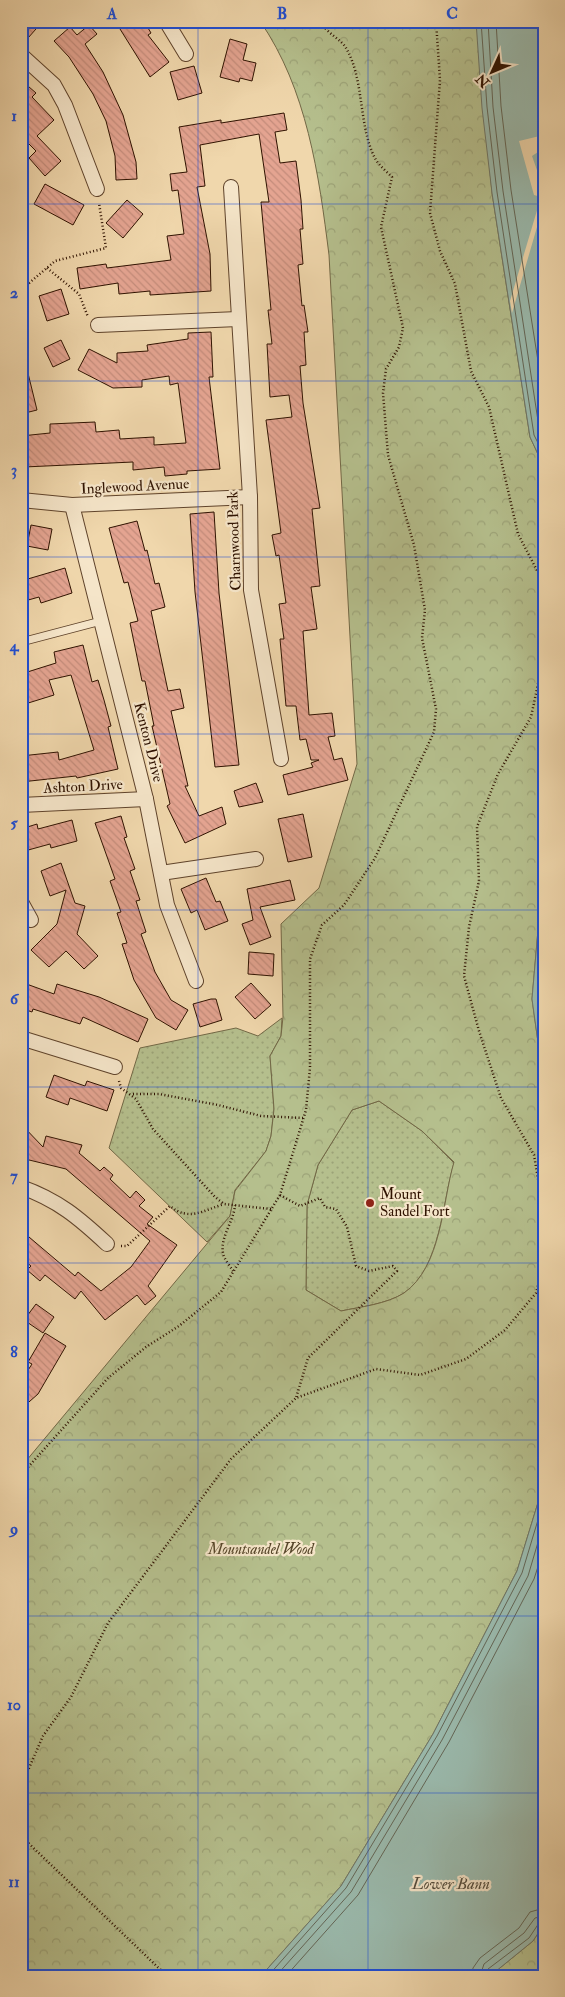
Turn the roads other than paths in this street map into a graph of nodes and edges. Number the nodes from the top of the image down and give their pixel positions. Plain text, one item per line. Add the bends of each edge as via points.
1 (166, 21) edge
2 (186, 54) dead end
3 (21, 55) edge
4 (231, 187) dead end
5 (97, 189) road end
6 (238, 319) junction
7 (98, 325) road end
8 (250, 497) junction
9 (21, 500) edge
10 (72, 505) junction
11 (101, 621) junction
12 (25, 641) dead end
13 (282, 759) dead end
14 (146, 799) junction
15 (21, 805) edge
16 (256, 858) dead end
17 (161, 873) junction
18 (21, 902) edge
19 (31, 920) dead end
20 (196, 981) dead end
21 (21, 1038) edge
22 (115, 1067) road end
23 (21, 1187) edge
24 (107, 1244) road end

1 - 2 street
3 - 5 street via 54,85
4 - 6 street, Charnwood Park
6 - 7 street
6 - 8 street, Charnwood Park
8 - 10 street, Inglewood Avenue
8 - 13 street, Charnwood Park via 251,590
9 - 10 street, Inglewood Avenue
10 - 11 street, Kenton Drive
11 - 12 lane
11 - 14 street, Kenton Drive
14 - 15 street, Ashton Drive
14 - 17 street, Kenton Drive
16 - 17 street
17 - 20 street, Kenton Drive via 167,905
18 - 19 street
21 - 22 street
23 - 24 street via 46,1196 75,1214

